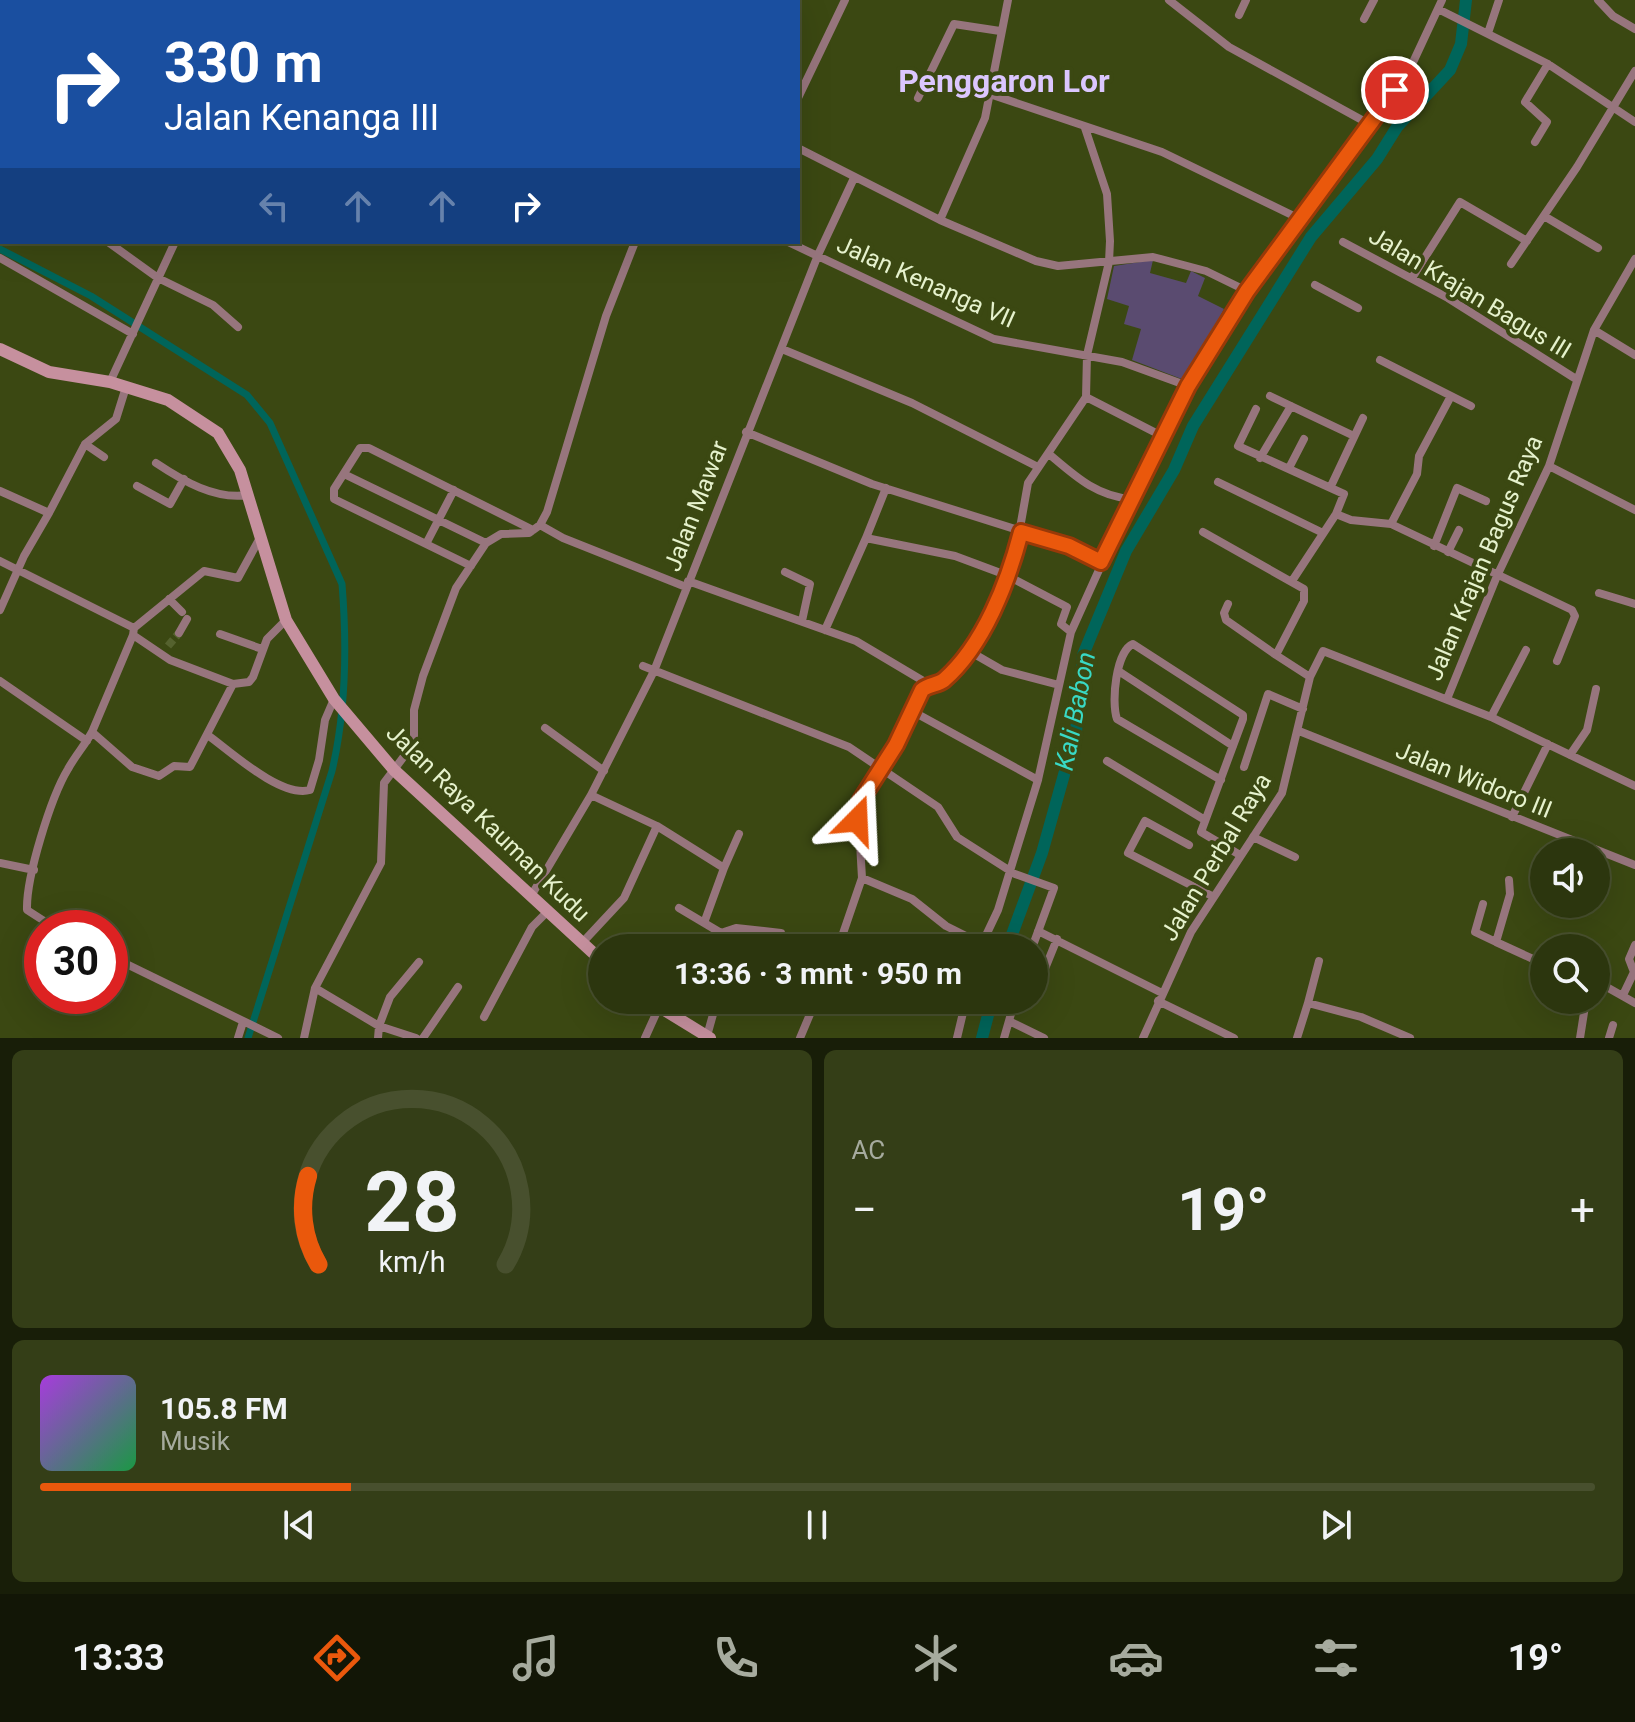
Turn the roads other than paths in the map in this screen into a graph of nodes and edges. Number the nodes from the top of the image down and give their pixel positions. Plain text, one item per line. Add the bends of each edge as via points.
1 (845, 0) edge
2 (1008, 0) edge
3 (1169, 0) edge
4 (1246, 0) edge
5 (1374, 0) edge
6 (1499, 0) edge
7 (1598, 0) edge
8 (1442, 7) edge
9 (1239, 15) dead end
10 (1364, 19) dead end
11 (1635, 29) edge
12 (1000, 31) junction
13 (1488, 33) junction
14 (1548, 64) junction
15 (1635, 71) edge
16 (948, 80) dead end
17 (800, 94) edge
18 (990, 95) junction
19 (918, 98) dead end
20 (1614, 107) junction
21 (1635, 122) edge
22 (1371, 125) junction
23 (1085, 128) junction
24 (1535, 142) dead end
25 (800, 149) edge
26 (854, 178) junction
27 (1544, 216) junction
28 (1298, 218) junction
29 (940, 220) junction
30 (1527, 241) junction
31 (1343, 242) dead end
32 (111, 244) edge
33 (174, 244) edge
34 (634, 244) edge
35 (793, 244) edge
36 (1598, 248) dead end
37 (818, 255) junction
38 (0, 258) edge
39 (1635, 259) edge
40 (1109, 262) junction
41 (1511, 264) dead end
42 (158, 278) junction
43 (1412, 278) junction
44 (1315, 285) dead end
45 (1247, 291) junction
46 (1358, 308) dead end
47 (238, 327) dead end
48 (1594, 330) junction
49 (134, 332) junction
50 (782, 349) junction
51 (1, 351) edge
52 (1087, 355) junction
53 (1635, 355) edge
54 (1380, 360) dead end
55 (1576, 379) junction
56 (110, 382) junction
57 (1188, 386) junction
58 (126, 387) junction
59 (1270, 396) dead end
60 (1451, 396) junction
61 (1086, 397) junction
62 (1291, 406) junction
63 (1471, 406) dead end
64 (1256, 409) dead end
65 (1363, 418) dead end
66 (746, 432) junction
67 (1162, 436) junction
68 (1354, 436) junction
69 (1304, 439) dead end
70 (85, 444) junction
71 (1049, 454) junction
72 (104, 457) dead end
73 (1260, 458) junction
74 (156, 463) dead end
75 (1549, 466) junction
76 (1038, 467) junction
77 (1289, 468) junction
78 (344, 474) junction
79 (184, 479) junction
80 (1218, 482) dead end
81 (137, 486) dead end
82 (1331, 486) junction
83 (886, 488) junction
84 (454, 490) junction
85 (0, 491) edge
86 (248, 495) junction
87 (1131, 499) junction
88 (1486, 501) dead end
89 (1635, 510) edge
90 (49, 513) junction
91 (1336, 514) junction
92 (438, 519) junction
93 (1391, 524) junction
94 (536, 528) junction
95 (1459, 530) dead end
96 (1021, 532) junction
97 (1203, 532) dead end
98 (1323, 533) junction
99 (262, 535) junction
100 (866, 538) junction
101 (486, 543) junction
102 (426, 544) junction
103 (1434, 546) junction
104 (1448, 552) junction
105 (0, 561) edge
106 (1101, 562) junction
107 (471, 566) junction
108 (18, 569) junction
109 (785, 572) dead end
110 (1006, 575) junction
111 (1497, 576) junction
112 (1292, 581) junction
113 (687, 584) junction
114 (1599, 593) dead end
115 (169, 599) junction
116 (1228, 604) dead end
117 (1635, 604) edge
118 (0, 610) edge
119 (286, 620) junction
120 (802, 621) junction
121 (825, 630) junction
122 (134, 632) junction
123 (1071, 632) junction
124 (179, 633) dead end
125 (220, 634) dead end
126 (168, 646) tunnel mouth
127 (262, 649) junction
128 (1526, 650) dead end
129 (969, 651) junction
130 (162, 655) junction
131 (1276, 655) junction
132 (1557, 661) dead end
133 (643, 666) dead end
134 (654, 671) junction
135 (1120, 672) junction
136 (1310, 677) junction
137 (0, 681) edge
138 (233, 684) junction
139 (930, 685) junction
140 (1059, 685) junction
141 (1596, 689) dead end
142 (334, 699) junction
143 (1447, 699) junction
144 (1303, 709) junction
145 (912, 711) junction
146 (1491, 717) junction
147 (545, 728) dead end
148 (1299, 731) junction
149 (92, 732) junction
150 (209, 736) junction
151 (87, 741) junction
152 (1548, 744) junction
153 (1233, 746) junction
154 (1570, 755) junction
155 (1107, 761) dead end
156 (1244, 767) dead end
157 (881, 768) junction
158 (394, 770) junction
159 (604, 771) junction
160 (1038, 780) junction
161 (1221, 780) junction
162 (1635, 786) edge
163 (591, 795) junction
164 (1512, 817) junction
165 (1205, 820) junction
166 (657, 826) junction
167 (739, 834) dead end
168 (1253, 837) junction
169 (1189, 845) dead end
170 (1240, 855) junction
171 (1295, 857) dead end
172 (0, 863) edge
173 (1635, 865) edge
174 (724, 868) junction
175 (34, 870) junction
176 (1013, 873) junction
177 (862, 878) junction
178 (1509, 880) dead end
179 (531, 896) junction
180 (1214, 897) junction
181 (1483, 904) dead end
182 (679, 908) dead end
183 (27, 910) edge
184 (547, 912) junction
185 (704, 923) junction
186 (736, 928) junction
187 (1038, 931) junction
188 (781, 933) dead end
189 (734, 934) edge
190 (843, 934) edge
191 (960, 934) edge
192 (986, 934) edge
193 (1037, 934) edge
194 (1057, 939) junction
195 (1496, 942) junction
196 (582, 943) junction
197 (1635, 945) edge
198 (588, 948) edge
199 (1530, 958) edge
200 (1048, 961) edge
201 (1319, 961) dead end
202 (419, 962) dead end
203 (128, 965) edge
204 (458, 987) dead end
205 (315, 988) junction
206 (1610, 988) edge
207 (1623, 995) junction
208 (1160, 997) junction
209 (1308, 1003) junction
210 (1635, 1003) edge
211 (651, 1014) edge
212 (670, 1014) edge
213 (714, 1014) edge
214 (810, 1014) edge
215 (963, 1014) edge
216 (1011, 1014) edge
217 (1584, 1014) edge
218 (484, 1017) dead end
219 (1009, 1021) junction
220 (246, 1023) junction
221 (1613, 1025) dead end
222 (379, 1026) junction
223 (709, 1037) edge
224 (238, 1038) edge
225 (278, 1038) edge
226 (304, 1038) edge
227 (378, 1038) edge
228 (416, 1038) edge
229 (423, 1038) edge
230 (645, 1038) edge
231 (800, 1038) edge
232 (957, 1038) edge
233 (1004, 1038) edge
234 (1044, 1038) edge
235 (1143, 1038) edge
236 (1234, 1038) edge
237 (1297, 1038) edge
238 (1410, 1038) edge
239 (1580, 1038) edge
240 (1609, 1038) edge

1 - 17 street
2 - 12 street
3 - 22 street via 1229,47
4 - 9 street
5 - 10 street
6 - 13 street
7 - 11 street
8 - 13 street
8 - 22 street via 1408,73
12 - 18 street
12 - 19 street via 954,24
13 - 14 street
14 - 20 street
14 - 24 street via 1525,102 1547,122
15 - 20 street
16 - 18 street
18 - 23 street
18 - 29 street via 983,124
20 - 21 street
20 - 27 street
22 - 28 street
23 - 28 street via 1177,158
23 - 40 street via 1107,194
25 - 26 street
26 - 29 street
26 - 37 street, Jalan Mawar
27 - 30 street
27 - 36 street
28 - 45 street
29 - 40 street via 1048,265
30 - 41 street
30 - 43 street via 1460,202
31 - 43 street, Jalan Krajan Bagus III
32 - 42 street
33 - 42 street
34 - 94 street via 610,303 555,492
35 - 37 street, Jalan Kenanga VII
37 - 50 street, Jalan Mawar
37 - 52 street, Jalan Kenanga VII via 994,339
38 - 49 street
39 - 48 street, Jalan Krajan Bagus Raya
40 - 45 street via 1153,257 1206,271
40 - 52 street
42 - 47 street via 213,305
42 - 49 street
43 - 55 street, Jalan Krajan Bagus III
44 - 46 street
45 - 57 street
48 - 53 street
48 - 55 street, Jalan Krajan Bagus Raya
49 - 56 street
50 - 66 street, Jalan Mawar
50 - 76 street via 912,403
51 - 56 street via 49,372
52 - 57 street, Jalan Kenanga VII
52 - 61 street
54 - 60 street
55 - 75 street, Jalan Krajan Bagus Raya
56 - 58 street
57 - 67 street
58 - 70 street via 116,419
58 - 86 street via 168,400 218,433 236,459
59 - 62 street
60 - 63 street
60 - 93 street
61 - 67 street
61 - 71 street
62 - 68 street
62 - 73 street
64 - 73 street via 1237,445
65 - 68 street
66 - 83 street
66 - 113 street, Jalan Mawar
67 - 87 street
68 - 82 street
69 - 77 street
70 - 72 street
70 - 90 street
71 - 76 street
71 - 87 street via 1099,491
73 - 77 street
74 - 79 street
75 - 89 street
75 - 111 street, Jalan Krajan Bagus Raya
76 - 96 street via 1028,483
77 - 82 street
78 - 84 street via 364,447
78 - 92 street
78 - 102 street via 334,499
79 - 81 street via 170,504
79 - 86 street via 224,495
80 - 98 street
82 - 91 street via 1344,497
83 - 96 street
83 - 100 street
84 - 92 street
84 - 94 street
85 - 90 street
86 - 99 street
87 - 106 street
88 - 103 street via 1457,488
90 - 108 street
91 - 93 street
91 - 98 street
92 - 101 street
92 - 102 street
93 - 103 street
94 - 101 street via 523,535 501,534
94 - 113 street
95 - 104 street
96 - 106 street
96 - 110 street
97 - 112 street
98 - 112 street
99 - 115 street via 238,578 204,571
99 - 119 street
100 - 110 street via 955,556
100 - 121 street
101 - 107 street
102 - 107 street
103 - 104 street
104 - 111 street
105 - 108 street
106 - 123 street
107 - 158 street via 456,588 423,676 414,710 414,743
108 - 118 street
108 - 122 street
109 - 120 street via 810,584
110 - 123 street via 1067,607 1061,624
110 - 129 street
111 - 132 street via 1574,612
111 - 143 street, Jalan Krajan Bagus Raya
112 - 131 street via 1306,595
113 - 120 street
113 - 134 street, Jalan Mawar
114 - 117 street
115 - 122 street
115 - 124 street via 185,616
116 - 131 street via 1226,620
119 - 127 street
119 - 142 street
120 - 121 street
121 - 139 street via 856,641
122 - 130 street
122 - 149 street
123 - 140 street
125 - 127 street
126 - 130 street
127 - 138 street via 249,682
128 - 146 street
129 - 139 street via 944,680
129 - 140 street via 1002,670
130 - 138 street
131 - 136 street
133 - 134 street
134 - 157 street via 845,745
134 - 159 street, Jalan Mawar
135 - 153 street
135 - 153 street via 1124,650 1133,644 1240,711 1243,719
135 - 161 street via 1117,719
136 - 143 street, Jalan Perbal Raya via 1320,653 1327,650
136 - 144 street, Jalan Perbal Raya
137 - 151 street
138 - 150 street
139 - 145 street
140 - 160 street
141 - 154 street via 1587,730
142 - 150 street via 310,790 297,790 255,771
142 - 158 street, Jalan Raya Kauman Kudu
143 - 146 street
144 - 148 street, Jalan Perbal Raya
144 - 156 street via 1268,694
145 - 157 street
145 - 160 street
146 - 152 street
147 - 159 street
148 - 164 street, Jalan Widoro III
148 - 168 street, Jalan Perbal Raya via 1282,793
149 - 150 street via 132,767 159,776 174,766 190,767
149 - 151 street
151 - 175 street via 60,785
152 - 154 street
152 - 164 street
153 - 161 street
154 - 162 street
155 - 165 street
157 - 176 street via 938,807 957,837
157 - 177 street via 858,808
158 - 179 street, Jalan Raya Kauman Kudu
158 - 205 street via 383,788 381,863
159 - 163 street, Jalan Mawar
160 - 176 street
161 - 165 street
163 - 166 street
163 - 179 street, Jalan Mawar
164 - 173 street, Jalan Widoro III
165 - 170 street via 1202,835
166 - 174 street
166 - 196 street via 624,898
167 - 174 street
168 - 170 street, Jalan Perbal Raya
168 - 171 street
169 - 180 street via 1145,821 1128,853
170 - 180 street, Jalan Perbal Raya
172 - 175 street
174 - 185 street
175 - 183 street
176 - 187 street via 1054,888
176 - 192 street
177 - 190 street
177 - 191 street via 912,899
178 - 195 street
179 - 184 street, Jalan Raya Kauman Kudu
180 - 208 street, Jalan Perbal Raya
181 - 195 street via 1475,932
182 - 185 street
184 - 196 street, Jalan Raya Kauman Kudu
184 - 218 street via 532,927
185 - 186 street via 726,934
186 - 188 street
186 - 189 street
187 - 193 street
187 - 194 street
194 - 200 street
194 - 208 street
195 - 199 street
196 - 198 street, Jalan Raya Kauman Kudu
197 - 207 street via 1629,959 1634,972
201 - 209 street
202 - 222 street via 390,997
203 - 220 street
204 - 229 street
205 - 222 street
205 - 226 street
206 - 207 street
207 - 210 street
208 - 235 street, Jalan Perbal Raya
208 - 236 street
209 - 237 street
209 - 238 street
211 - 230 street
212 - 223 street
213 - 223 street
214 - 231 street
215 - 232 street
216 - 219 street
217 - 239 street
219 - 233 street
219 - 234 street
220 - 224 street
220 - 225 street
221 - 240 street
222 - 227 street
222 - 228 street

